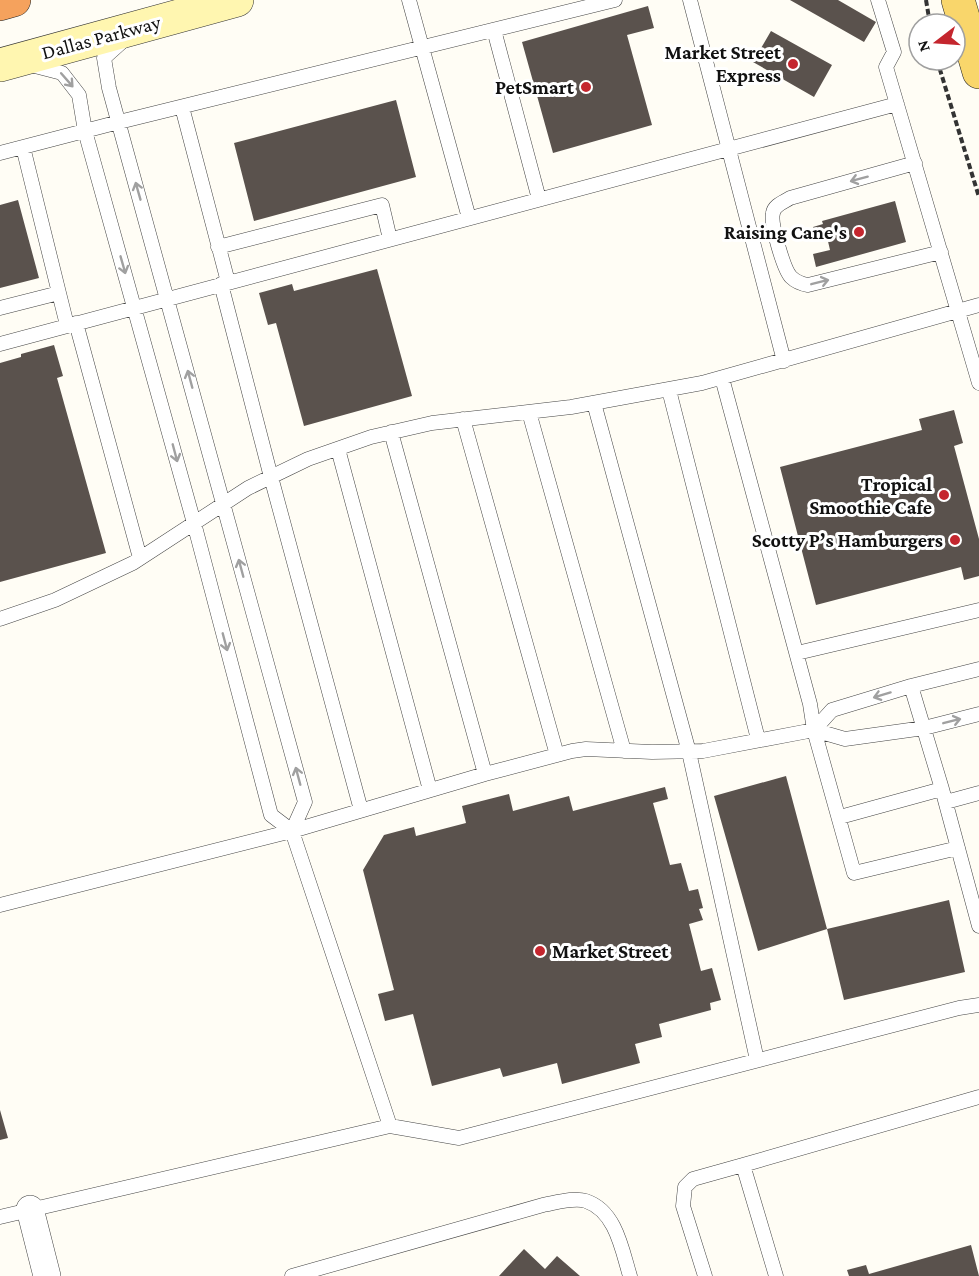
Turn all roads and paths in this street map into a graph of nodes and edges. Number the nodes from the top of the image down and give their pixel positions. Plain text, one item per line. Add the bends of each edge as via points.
1 (14, 0) edge
2 (237, 0) edge
3 (409, 0) edge
4 (615, 0) edge
5 (690, 0) edge
6 (878, 0) edge
7 (958, 0) edge
8 (0, 4) edge
9 (137, 27) junction
10 (494, 30) junction
11 (423, 48) junction
12 (7, 63) edge
13 (941, 72) edge
14 (979, 72) edge
15 (897, 104) junction
16 (182, 107) junction
17 (119, 122) junction
18 (85, 131) junction
19 (22, 147) junction
20 (728, 149) junction
21 (0, 153) edge
22 (915, 163) junction
23 (979, 197) edge
24 (539, 200) junction
25 (469, 218) junction
26 (390, 239) junction
27 (218, 247) junction
28 (941, 252) junction
29 (224, 283) junction
30 (59, 293) junction
31 (168, 298) junction
32 (979, 305) edge
33 (134, 307) junction
34 (0, 308) edge
35 (959, 312) junction
36 (71, 324) junction
37 (0, 344) edge
38 (784, 361) junction
39 (722, 378) junction
40 (979, 383) edge
41 (669, 390) junction
42 (594, 403) junction
43 (529, 412) junction
44 (463, 420) junction
45 (391, 432) junction
46 (338, 448) junction
47 (271, 477) junction
48 (223, 504) junction
49 (194, 523) junction
50 (140, 558) junction
51 (979, 610) edge
52 (0, 619) edge
53 (796, 653) junction
54 (979, 669) edge
55 (911, 686) junction
56 (979, 714) edge
57 (924, 728) junction
58 (814, 730) junction
59 (758, 740) junction
60 (624, 750) junction
61 (689, 752) junction
62 (557, 755) junction
63 (485, 774) junction
64 (430, 790) junction
65 (979, 793) edge
66 (944, 796) junction
67 (361, 810) junction
68 (840, 817) junction
69 (292, 831) junction
70 (958, 848) junction
71 (0, 905) edge
72 (979, 926) edge
73 (979, 1005) edge
74 (757, 1060) junction
75 (979, 1097) edge
76 (390, 1126) junction
77 (743, 1165) junction
78 (30, 1209) junction
79 (0, 1217) edge
80 (47, 1276) edge
81 (292, 1276) edge
82 (630, 1276) edge
83 (705, 1276) edge
84 (776, 1276) edge

1 - 8 highway
2 - 9 main road, Dallas Parkway
3 - 11 lane
4 - 10 lane
5 - 20 lane
6 - 15 lane via 894,52 886,67
7 - 14 main road
9 - 12 main road, Dallas Parkway
9 - 17 lane via 104,58
10 - 11 lane
10 - 24 lane
11 - 16 lane
11 - 25 lane
12 -> 18 lane via 62,73 79,95
13 - 23 path
15 - 20 lane
15 - 22 lane
16 - 17 lane
16 - 27 lane
17 - 18 lane
31 -> 17 lane
18 - 19 lane
18 -> 33 lane
19 - 21 lane
19 - 30 lane
20 - 24 lane
20 - 38 lane
22 - 28 lane
22 -> 28 lane via 790,198 776,206 772,214 778,247 789,276 808,285
24 - 25 lane
25 - 26 lane
26 - 27 lane via 382,205
26 - 29 lane
27 - 29 lane
28 - 35 lane
29 - 31 lane
29 - 47 lane
30 - 34 lane
30 - 36 lane
31 - 33 lane
48 -> 31 lane
32 - 35 lane
33 - 36 lane
33 -> 49 lane
35 - 38 lane
35 - 40 lane
36 - 37 lane
36 - 50 lane
38 - 39 lane
39 - 41 lane
39 - 53 lane
41 - 42 lane
41 - 59 lane
42 - 43 lane
42 - 61 lane
43 - 44 lane
43 - 60 lane
44 - 45 lane
44 - 62 lane
45 - 46 lane
45 - 63 lane
46 - 47 lane
46 - 64 lane
47 - 48 lane
47 - 67 lane
48 - 49 lane
69 -> 48 lane via 305,802
49 - 50 lane
49 -> 69 lane via 271,815
50 - 52 lane via 55,600
51 - 53 lane
53 - 58 lane
54 - 55 lane
55 - 57 lane
55 -> 58 lane via 832,710
57 -> 56 lane
57 - 58 lane via 845,739
57 - 66 lane
58 - 59 lane
58 - 68 lane
59 - 61 lane
60 - 61 lane
60 - 62 lane via 586,749
61 - 74 lane
62 - 63 lane
63 - 64 lane
64 - 67 lane
65 - 66 lane
66 - 68 lane
66 - 70 lane
67 - 69 lane
68 - 70 lane via 854,873
69 - 71 lane
69 - 76 lane
70 - 72 lane
73 - 74 lane
74 - 76 lane via 459,1138
75 - 77 lane
76 - 78 lane
77 - 83 lane via 693,1179 685,1188 683,1206
77 - 84 lane
78 - 79 lane
78 - 80 street
81 - 82 lane via 543,1205 585,1201 612,1223

